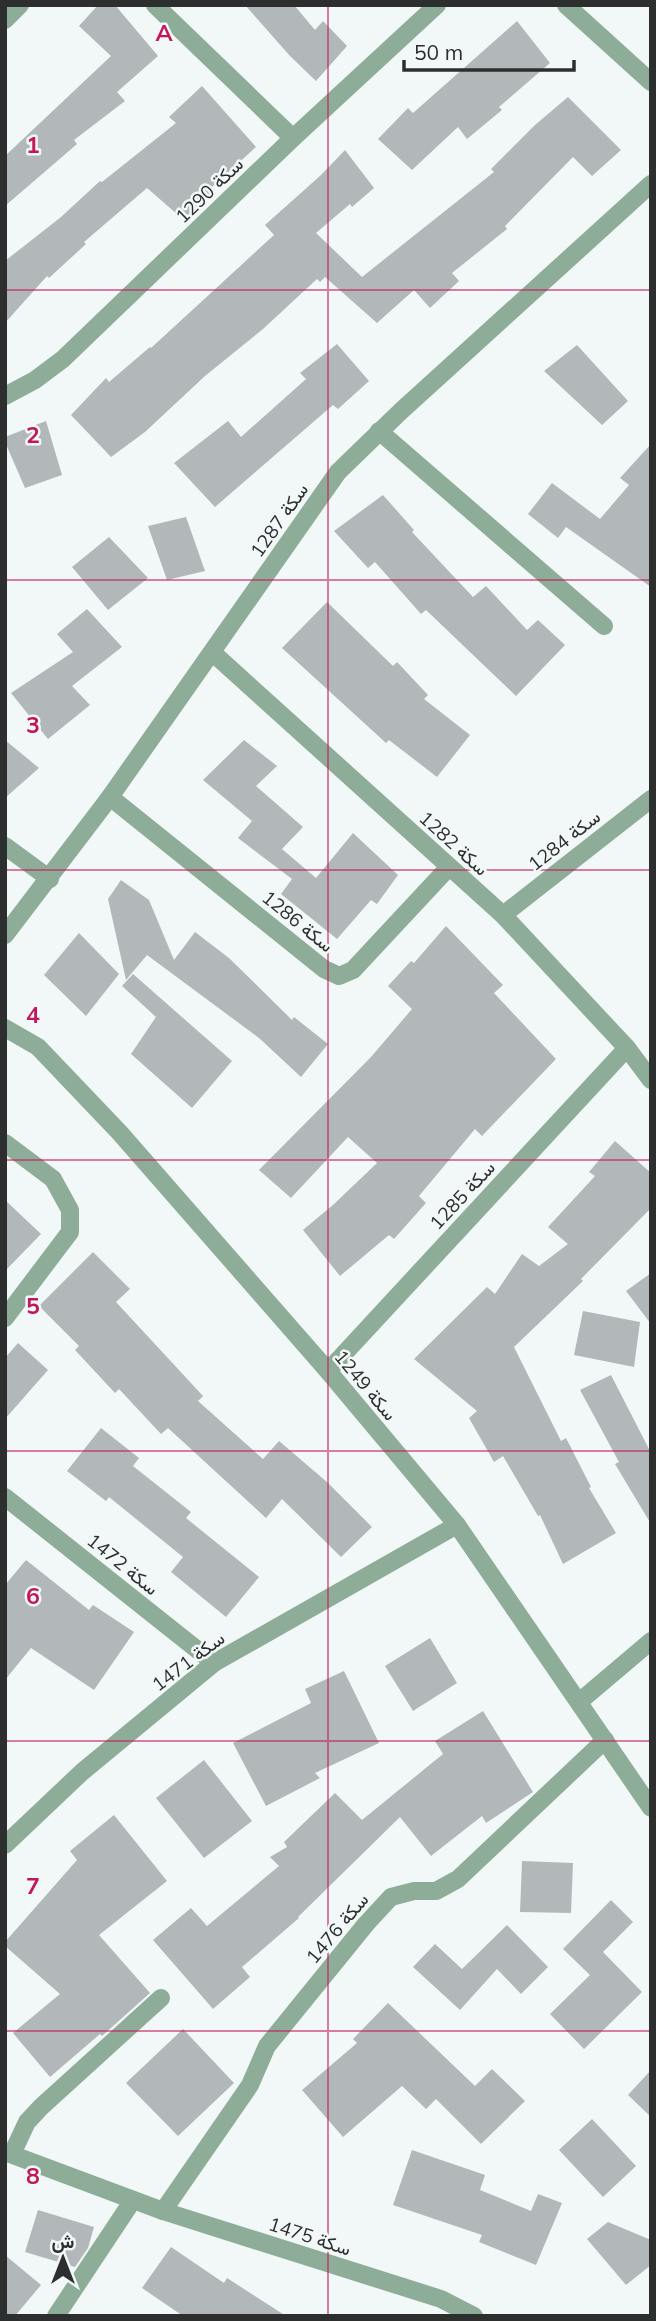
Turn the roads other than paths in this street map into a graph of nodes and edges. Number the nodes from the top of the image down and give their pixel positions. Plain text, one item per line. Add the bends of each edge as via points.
1 (20, 5) edge
2 (155, 5) edge
3 (437, 5) edge
4 (566, 5) edge
5 (5, 20) edge
6 (651, 82) edge
7 (293, 138) junction
8 (651, 184) edge
9 (5, 396) edge
10 (379, 432) junction
11 (604, 626) dead end
12 (213, 653) junction
13 (110, 797) junction
14 (651, 799) edge
15 (5, 846) edge
16 (449, 867) junction
17 (50, 879) junction
18 (503, 915) junction
19 (5, 935) edge
20 (5, 1028) edge
21 (627, 1048) junction
22 (651, 1080) edge
23 (5, 1143) edge
24 (5, 1318) edge
25 (328, 1371) junction
26 (8, 1504) edge
27 (457, 1525) junction
28 (651, 1641) edge
29 (214, 1663) junction
30 (579, 1702) junction
31 (605, 1740) junction
32 (646, 1788) edge
33 (651, 1808) edge
34 (5, 1844) edge
35 (161, 1998) dead end
36 (8, 2153) edge
37 (133, 2200) junction
38 (163, 2211) junction
39 (441, 2299) junction
40 (55, 2316) edge
41 (432, 2316) edge
42 (474, 2316) edge

1 - 5 street
2 - 7 street
3 - 7 street, سكة 1290
4 - 6 street
7 - 9 street, سكة 1290 via 63,359
8 - 10 street, سكة 1287
10 - 11 street
10 - 12 street, سكة 1287 via 338,472
12 - 13 street, سكة 1287
12 - 16 street, سكة 1282
13 - 16 street, سكة 1286 via 324,969 339,976 353,970
13 - 17 street, سكة 1287
14 - 18 street, سكة 1284
15 - 17 street
16 - 18 street, سكة 1282
17 - 19 street, سكة 1287
18 - 21 street, سكة 1282
20 - 25 street, سكة 1249 via 38,1047 120,1133
21 - 22 street, سكة 1282
21 - 25 street, سكة 1285
23 - 24 street via 53,1180 69,1210 69,1232
25 - 27 street, سكة 1249
26 - 29 street, سكة 1472
27 - 29 street, سكة 1471
27 - 30 street, سكة 1249
28 - 30 street
29 - 34 street, سكة 1471 via 82,1772
30 - 31 street, سكة 1249
31 - 32 street, سكة 1249
31 - 38 street, سكة 1476 via 458,1879 436,1891 391,1897 267,2046 250,2085
32 - 33 street, سكة 1249
35 - 36 street via 41,2107
36 - 37 street, سكة 1475
37 - 38 street, سكة 1475
37 - 40 street
38 - 39 street, سكة 1475
39 - 41 street
39 - 42 street, سكة 1475

